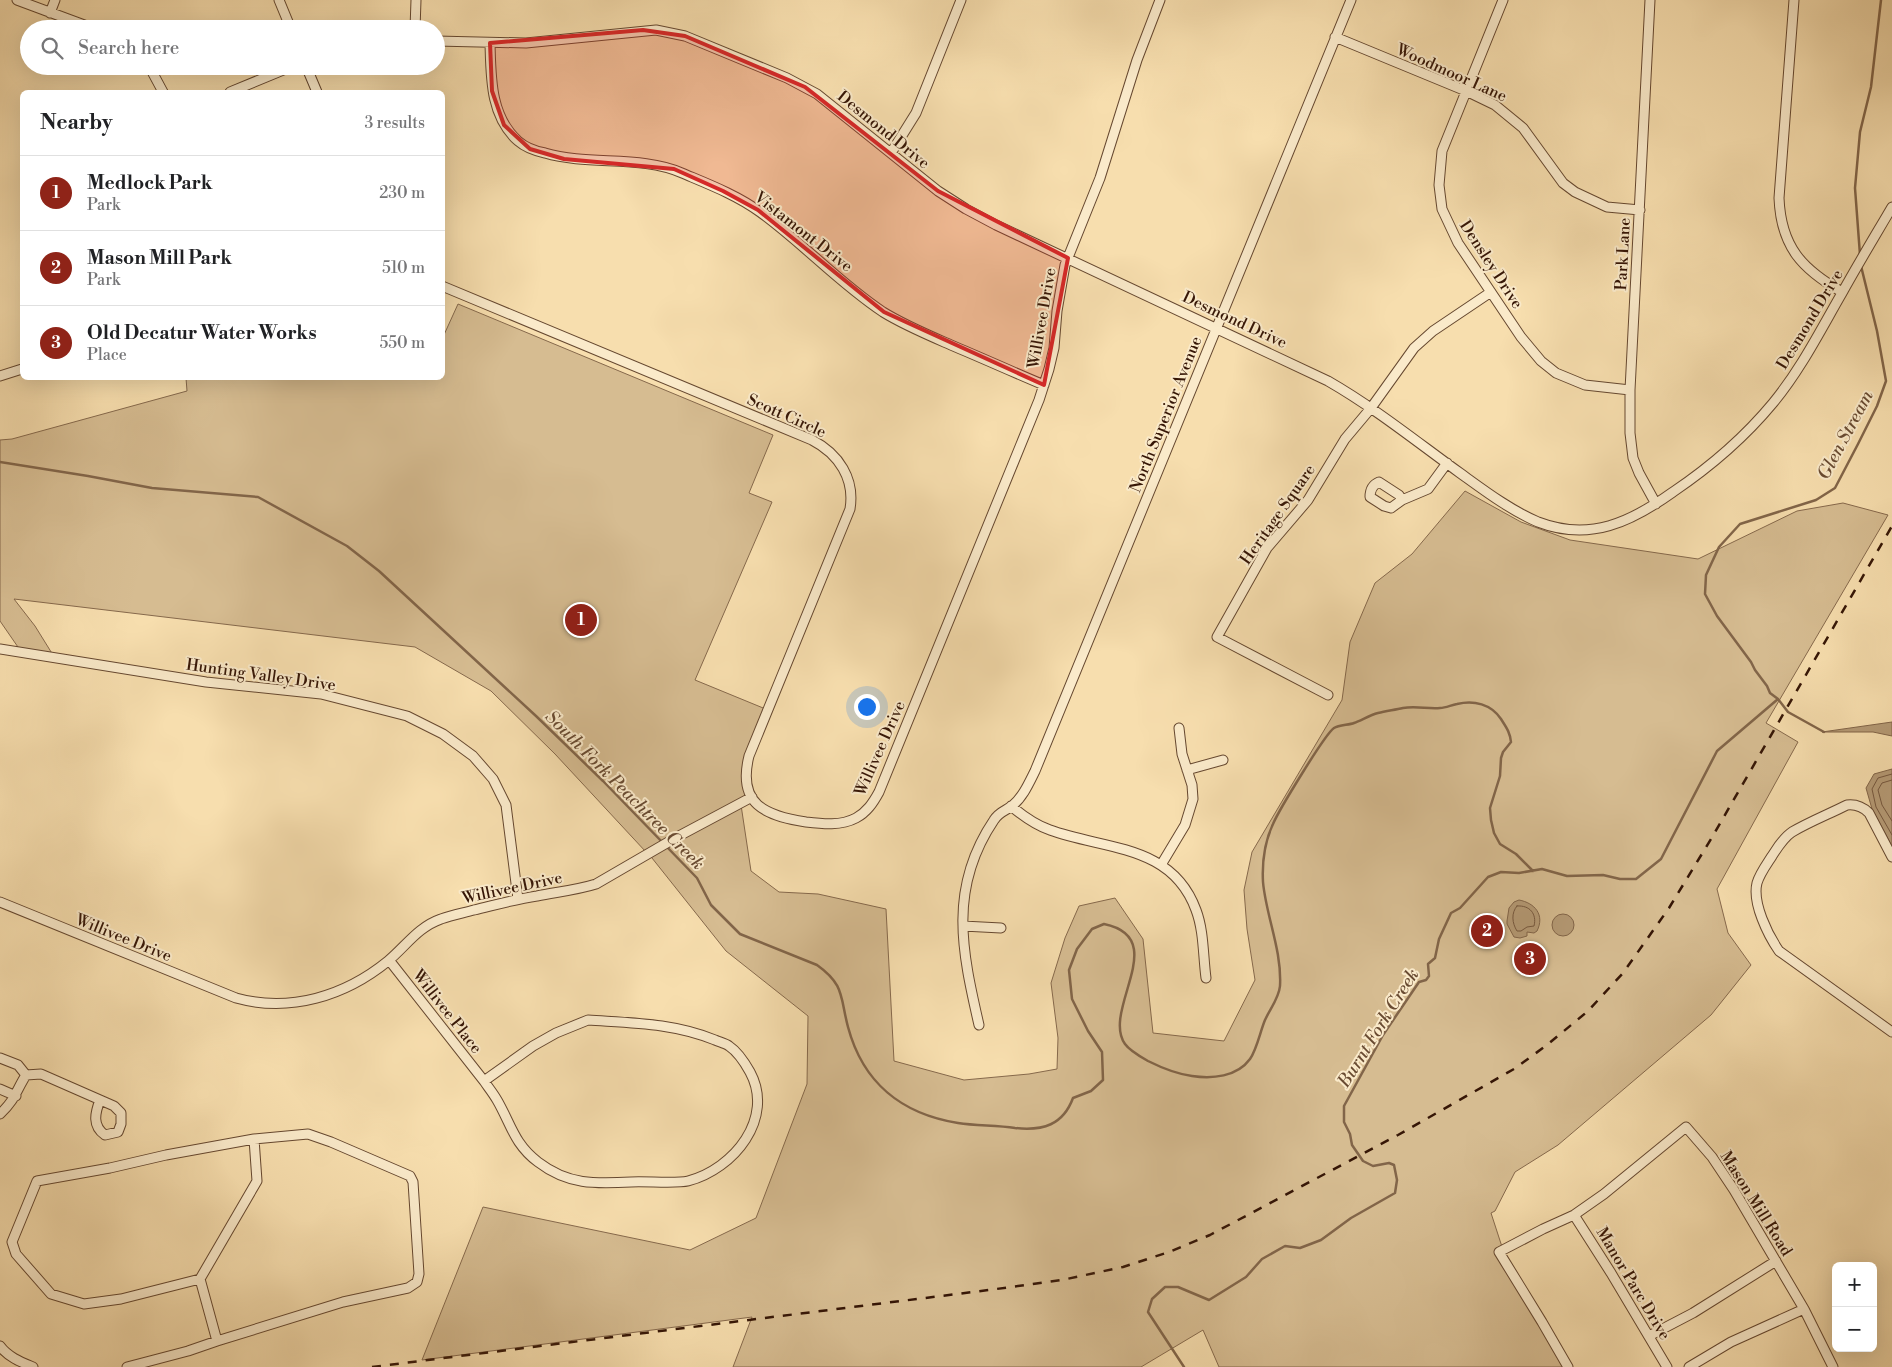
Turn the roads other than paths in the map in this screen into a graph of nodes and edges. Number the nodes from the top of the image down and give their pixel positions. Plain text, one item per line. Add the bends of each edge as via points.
1 (17, 0) edge
2 (55, 0) edge
3 (279, 0) edge
4 (416, 0) edge
5 (961, 0) edge
6 (1160, 0) edge
7 (1350, 0) edge
8 (1503, 0) edge
9 (1650, 0) edge
10 (1794, 0) edge
11 (50, 13) junction
12 (70, 20) edge
13 (287, 20) edge
14 (415, 20) edge
15 (1335, 37) junction
16 (445, 41) edge
17 (490, 43) junction
18 (154, 75) edge
19 (271, 75) edge
20 (310, 75) edge
21 (162, 90) edge
22 (235, 90) edge
23 (316, 90) edge
24 (1466, 91) junction
25 (891, 153) junction
26 (1892, 207) edge
27 (1640, 210) junction
28 (1068, 258) junction
29 (445, 287) edge
30 (1490, 292) junction
31 (1842, 292) junction
32 (1216, 327) junction
33 (20, 370) edge
34 (0, 376) edge
35 (1044, 385) junction
36 (1630, 390) junction
37 (1371, 408) junction
38 (1446, 463) junction
39 (1402, 500) dead end
40 (1656, 504) junction
41 (0, 650) edge
42 (1328, 695) dead end
43 (1179, 728) dead end
44 (1223, 760) dead end
45 (1186, 770) junction
46 (752, 797) junction
47 (1011, 806) junction
48 (1892, 857) edge
49 (1161, 865) junction
50 (518, 899) junction
51 (0, 902) edge
52 (963, 926) junction
53 (1001, 928) dead end
54 (389, 960) junction
55 (1206, 978) dead end
56 (979, 1025) dead end
57 (1892, 1032) edge
58 (0, 1058) edge
59 (26, 1075) junction
60 (484, 1081) junction
61 (0, 1089) edge
62 (16, 1096) junction
63 (100, 1100) dead end
64 (0, 1114) edge
65 (254, 1140) junction
66 (1574, 1215) junction
67 (1776, 1261) junction
68 (200, 1279) junction
69 (1804, 1309) junction
70 (1649, 1336) junction
71 (218, 1340) junction
72 (0, 1346) edge
73 (33, 1367) edge
74 (127, 1367) edge
75 (1568, 1367) edge
76 (1667, 1367) edge
77 (1689, 1367) edge
78 (1833, 1367) edge

1 - 11 street
2 - 11 street
3 - 13 street
4 - 14 street
5 - 25 street via 916,113
6 - 28 street, Willivee Drive via 1137,60 1100,178
7 - 15 street, North Superior Avenue
8 - 24 street, Densley Drive
9 - 27 street, Park Lane
10 - 31 street via 1780,217 1784,233 1797,257 1816,276
11 - 12 street
15 - 24 street, Woodmoor Lane
15 - 32 street, North Superior Avenue
16 - 17 street, Desmond Drive
17 - 25 street, Desmond Drive via 526,43 643,30 684,36 805,87
17 - 35 street, Vistamont Drive via 492,91 504,124 518,141 530,149 564,159 674,170 723,191 758,210 884,312
18 - 21 street
19 - 22 street
20 - 23 street
24 - 27 street, Woodmoor Lane via 1495,105 1515,120 1563,182 1575,192 1607,207
24 - 30 street, Densley Drive via 1442,152 1440,197 1446,220
25 - 28 street, Desmond Drive via 966,209
26 - 31 street, Desmond Drive
27 - 36 street, Park Lane
28 - 32 street, Desmond Drive
28 - 35 street, Willivee Drive via 1062,278 1054,348
29 - 46 street, Scott Circle via 812,440 827,449 842,465 850,486 850,509 749,756 746,775
30 - 36 street, Densley Drive via 1527,346 1548,368 1585,386
30 - 37 street via 1433,330 1404,361
31 - 40 street, Desmond Drive via 1807,356 1767,410 1733,446
32 - 37 street, Desmond Drive via 1328,381
32 - 47 street, North Superior Avenue via 1035,771 1024,792
33 - 34 street
35 - 46 street, Willivee Drive via 879,792 870,807 854,819 820,824 773,816
36 - 40 street, Park Lane via 1633,458
37 - 38 street, Desmond Drive
37 - 42 street, Heritage Square via 1340,445 1308,500 1268,548 1217,637
38 - 39 street via 1428,489
38 - 40 street, Desmond Drive via 1510,507 1561,529 1588,530 1614,525
41 - 50 street, Hunting Valley Drive via 206,682 321,694 407,716 443,734 473,756 493,778 506,804
43 - 45 street
44 - 45 street
45 - 49 street via 1192,785 1192,807
46 - 50 street, Willivee Drive via 596,884
47 - 49 street via 1033,822 1052,830 1130,850
47 - 52 street, North Superior Avenue via 995,818 977,853 965,891
48 - 57 street via 1869,813 1853,804 1847,805 1790,833 1763,871 1757,883 1756,897 1779,951
49 - 55 street via 1181,884 1194,906 1201,930
50 - 54 street, Willivee Drive via 441,919 414,935
51 - 54 street, Willivee Drive via 252,1002 292,1003 322,996 362,980
52 - 53 street
52 - 56 street, North Superior Avenue via 966,967
54 - 60 street, Willivee Place
58 - 59 street via 18,1065
59 - 62 street
59 - 63 street via 40,1074
60 - 60 street, Willivee Place via 533,1046 588,1020 661,1024 729,1046 744,1062 756,1083 758,1106 753,1128 742,1146 716,1168 688,1181 593,1184 564,1177 538,1162 515,1138 497,1099
61 - 62 street
62 - 64 street
65 - 68 street via 257,1181
65 - 68 street via 37,1181 12,1242 16,1254 51,1294 84,1304 121,1299
65 - 71 street via 308,1134 410,1176 419,1274 417,1282 408,1288 343,1302
66 - 67 street, Mason Mill Road via 1686,1127 1712,1157
66 - 70 street, Manor Parc Drive
66 - 75 street, Mason Mill Road via 1499,1252
67 - 69 street, Mason Mill Road
67 - 70 street
68 - 71 street
69 - 77 street via 1731,1342
69 - 78 street, Mason Mill Road
70 - 76 street, Manor Parc Drive
71 - 74 street
72 - 73 street via 18,1361

